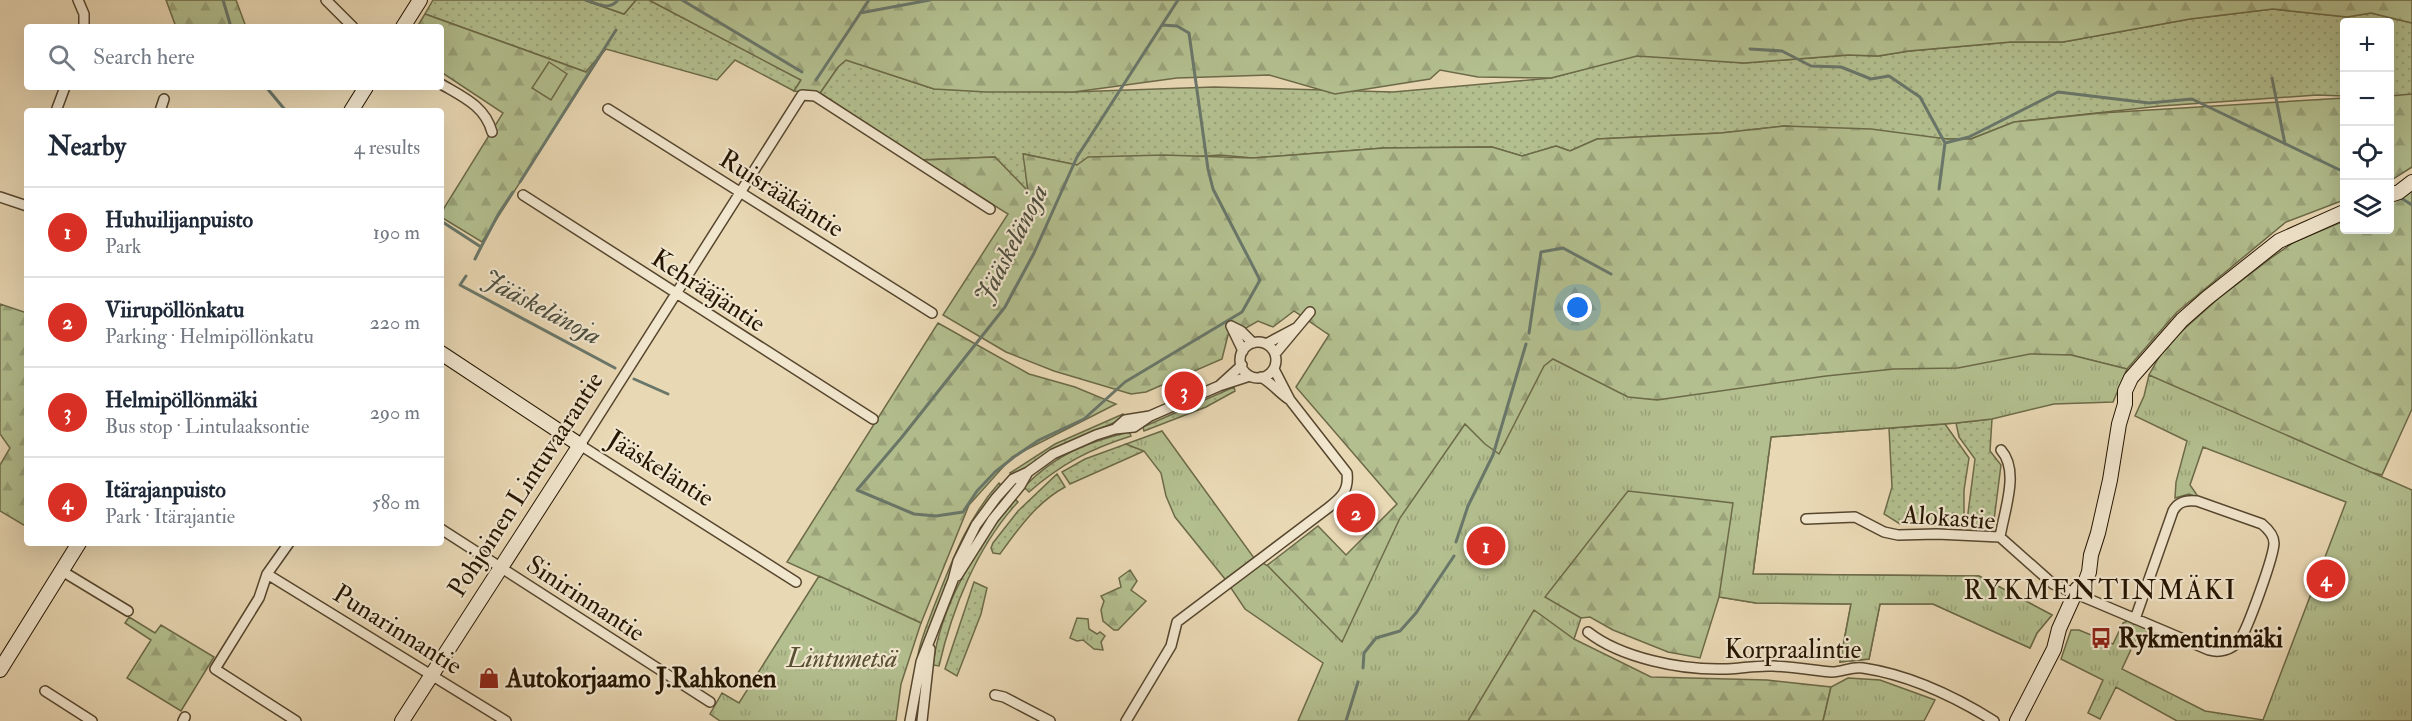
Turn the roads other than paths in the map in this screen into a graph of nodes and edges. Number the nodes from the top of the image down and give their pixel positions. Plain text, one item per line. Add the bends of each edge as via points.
1 (78, 0) edge
2 (326, 0) edge
3 (420, 0) edge
4 (84, 24) edge
5 (350, 24) edge
6 (405, 24) edge
7 (444, 86) edge
8 (63, 90) edge
9 (364, 90) edge
10 (165, 99) dead end
11 (57, 108) edge
12 (161, 108) edge
13 (353, 108) edge
14 (608, 110) dead end
15 (492, 132) dead end
16 (2412, 182) edge
17 (741, 192) junction
18 (2394, 194) edge
19 (523, 195) dead end
20 (0, 197) edge
21 (24, 206) edge
22 (990, 209) dead end
23 (2340, 214) edge
24 (675, 293) junction
25 (1310, 312) dead end
26 (932, 313) dead end
27 (1296, 328) junction
28 (1253, 343) junction
29 (1266, 344) junction
30 (1243, 351) junction
31 (1275, 354) junction
32 (444, 355) edge
33 (1242, 365) junction
34 (1274, 369) junction
35 (1250, 376) junction
36 (1261, 378) junction
37 (1219, 386) junction
38 (1290, 400) junction
39 (873, 419) dead end
40 (580, 445) junction
41 (2001, 450) dead end
42 (1882, 518) dead end
43 (1806, 519) dead end
44 (1876, 527) junction
45 (444, 531) edge
46 (2000, 537) junction
47 (77, 546) edge
48 (287, 546) edge
49 (500, 567) junction
50 (62, 571) junction
51 (267, 574) junction
52 (796, 582) dead end
53 (2076, 592) junction
54 (128, 611) dead end
55 (2135, 619) junction
56 (2059, 629) junction
57 (1588, 632) dead end
58 (931, 639) junction
59 (0, 670) edge
60 (431, 675) junction
61 (45, 691) dead end
62 (995, 695) dead end
63 (710, 702) dead end
64 (92, 721) edge
65 (296, 721) edge
66 (402, 721) edge
67 (506, 721) edge
68 (910, 721) edge
69 (922, 721) edge
70 (1050, 721) edge
71 (1126, 721) edge
72 (1994, 721) edge
73 (2011, 721) edge
74 (2017, 721) edge

1 - 4 street
2 - 5 street
3 - 6 street
7 - 15 street via 482,110
8 - 11 street
9 - 13 street
10 - 12 street
14 - 17 street, Ruisrääkäntie
16 - 18 street
17 - 22 street, Pohjoinen Lintuvaarantie via 800,97 806,94 815,96
17 - 24 street, Pohjoinen Lintuvaarantie
17 - 26 street, Ruisrääkäntie
19 - 24 street, Kehrääjäntie
20 - 21 street
23 - 53 street via 2279,241 2207,298 2144,361 2128,384 2105,506
24 - 39 street, Kehrääjäntie
24 - 40 street, Pohjoinen Lintuvaarantie
25 - 27 street
27 - 29 street
27 - 31 street
28 - 29 street
28 - 30 street
28 - 30 street via 1231,326
29 - 31 street
30 - 33 street
31 - 34 street
32 - 40 street, Jääskeläntie
33 - 35 street
33 - 37 street
34 - 36 street
34 - 38 street
35 - 36 street
35 - 37 street
36 - 38 street
37 - 58 street via 1150,416 1125,420 1115,429 1064,448 1009,483 976,525 958,561
38 - 71 street via 1347,473 1345,492 1177,622 1171,646
40 - 49 street, Pohjoinen Lintuvaarantie
40 - 52 street, Jääskeläntie
41 - 46 street via 2012,476
42 - 44 street, Alokastie
43 - 44 street, Alokastie via 1855,517
44 - 46 street, Alokastie via 1898,535
45 - 49 street, Sinirinnantie
46 - 53 street, Alokastie via 2053,585
47 - 50 street
48 - 51 street
49 - 60 street, Pohjoinen Lintuvaarantie
49 - 63 street, Sinirinnantie
50 - 54 street
50 - 59 street
51 - 60 street, Punarinnantie
51 - 65 street via 259,598 215,669
53 - 55 street, Alokastie
53 - 56 street
55 - 55 street via 2178,504 2197,501 2269,530 2274,541 2272,556 2244,632 2229,649 2215,652
56 - 73 street via 2046,645
56 - 74 street via 2054,649
57 - 72 street, Korpraalintie via 1621,650 1676,665 1722,669 1772,666 1833,672 1865,668 1931,688
58 - 68 street via 920,668
58 - 69 street
60 - 66 street, Pohjoinen Lintuvaarantie
60 - 67 street, Punarinnantie
61 - 64 street
62 - 70 street

